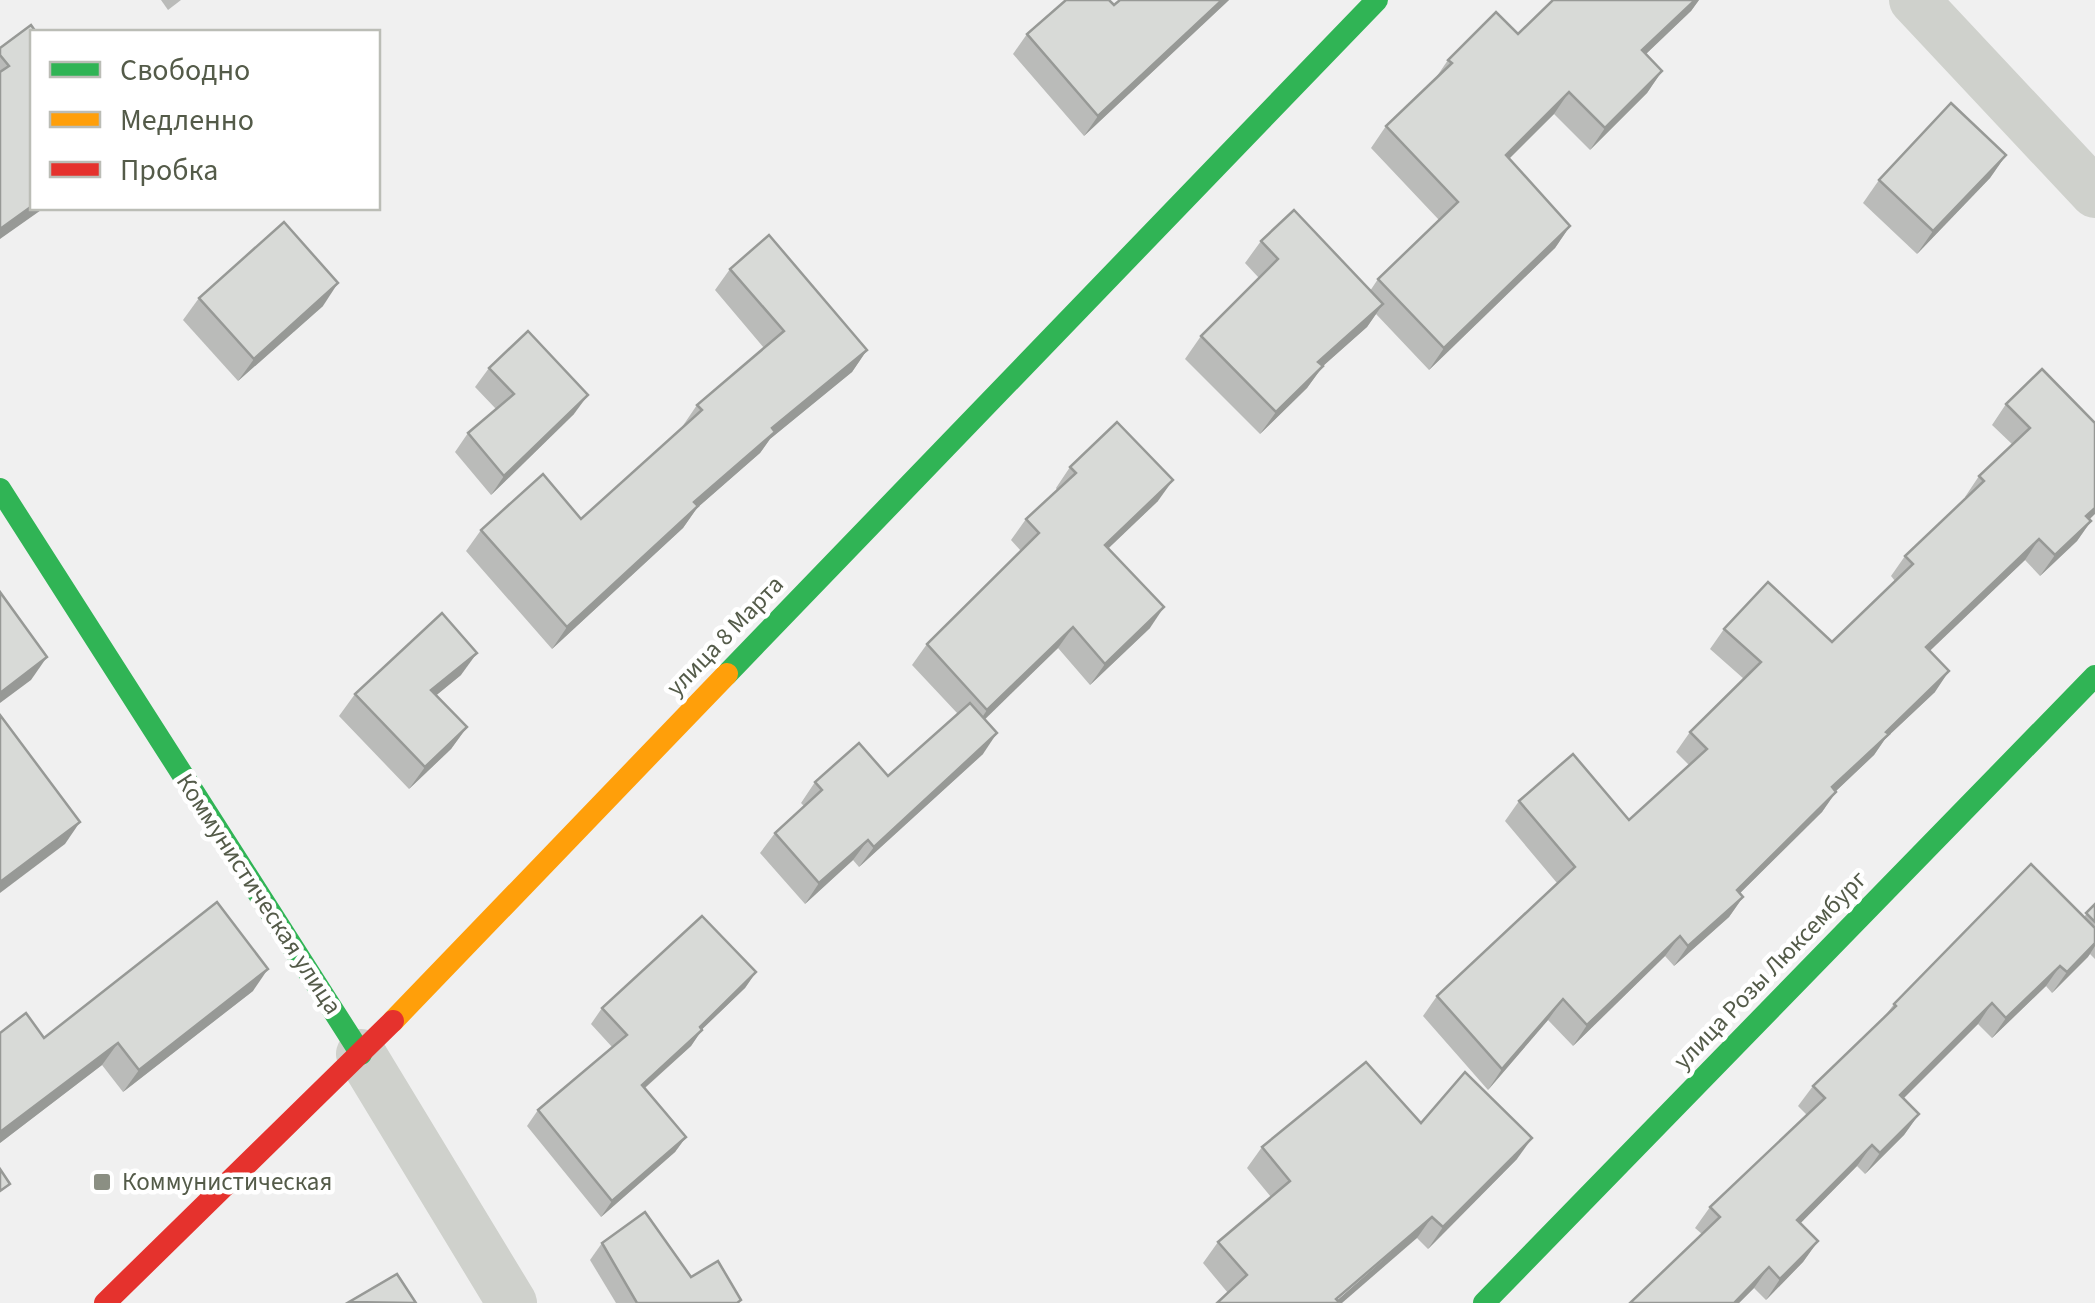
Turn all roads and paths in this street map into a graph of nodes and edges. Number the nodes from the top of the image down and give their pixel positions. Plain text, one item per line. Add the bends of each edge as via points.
1 (1376, 0) edge
2 (1914, 0) edge
3 (2095, 193) edge
4 (0, 489) edge
5 (2095, 676) edge
6 (361, 1054) junction
7 (106, 1303) edge
8 (512, 1303) edge
9 (1484, 1303) edge

1 - 6 main road, улица 8 Марта
2 - 3 street
4 - 6 main road, Коммунистическая улица
5 - 9 main road, улица Розы Люксембург
6 - 7 main road, улица 8 Марта
6 - 8 street, Коммунистическая улица

